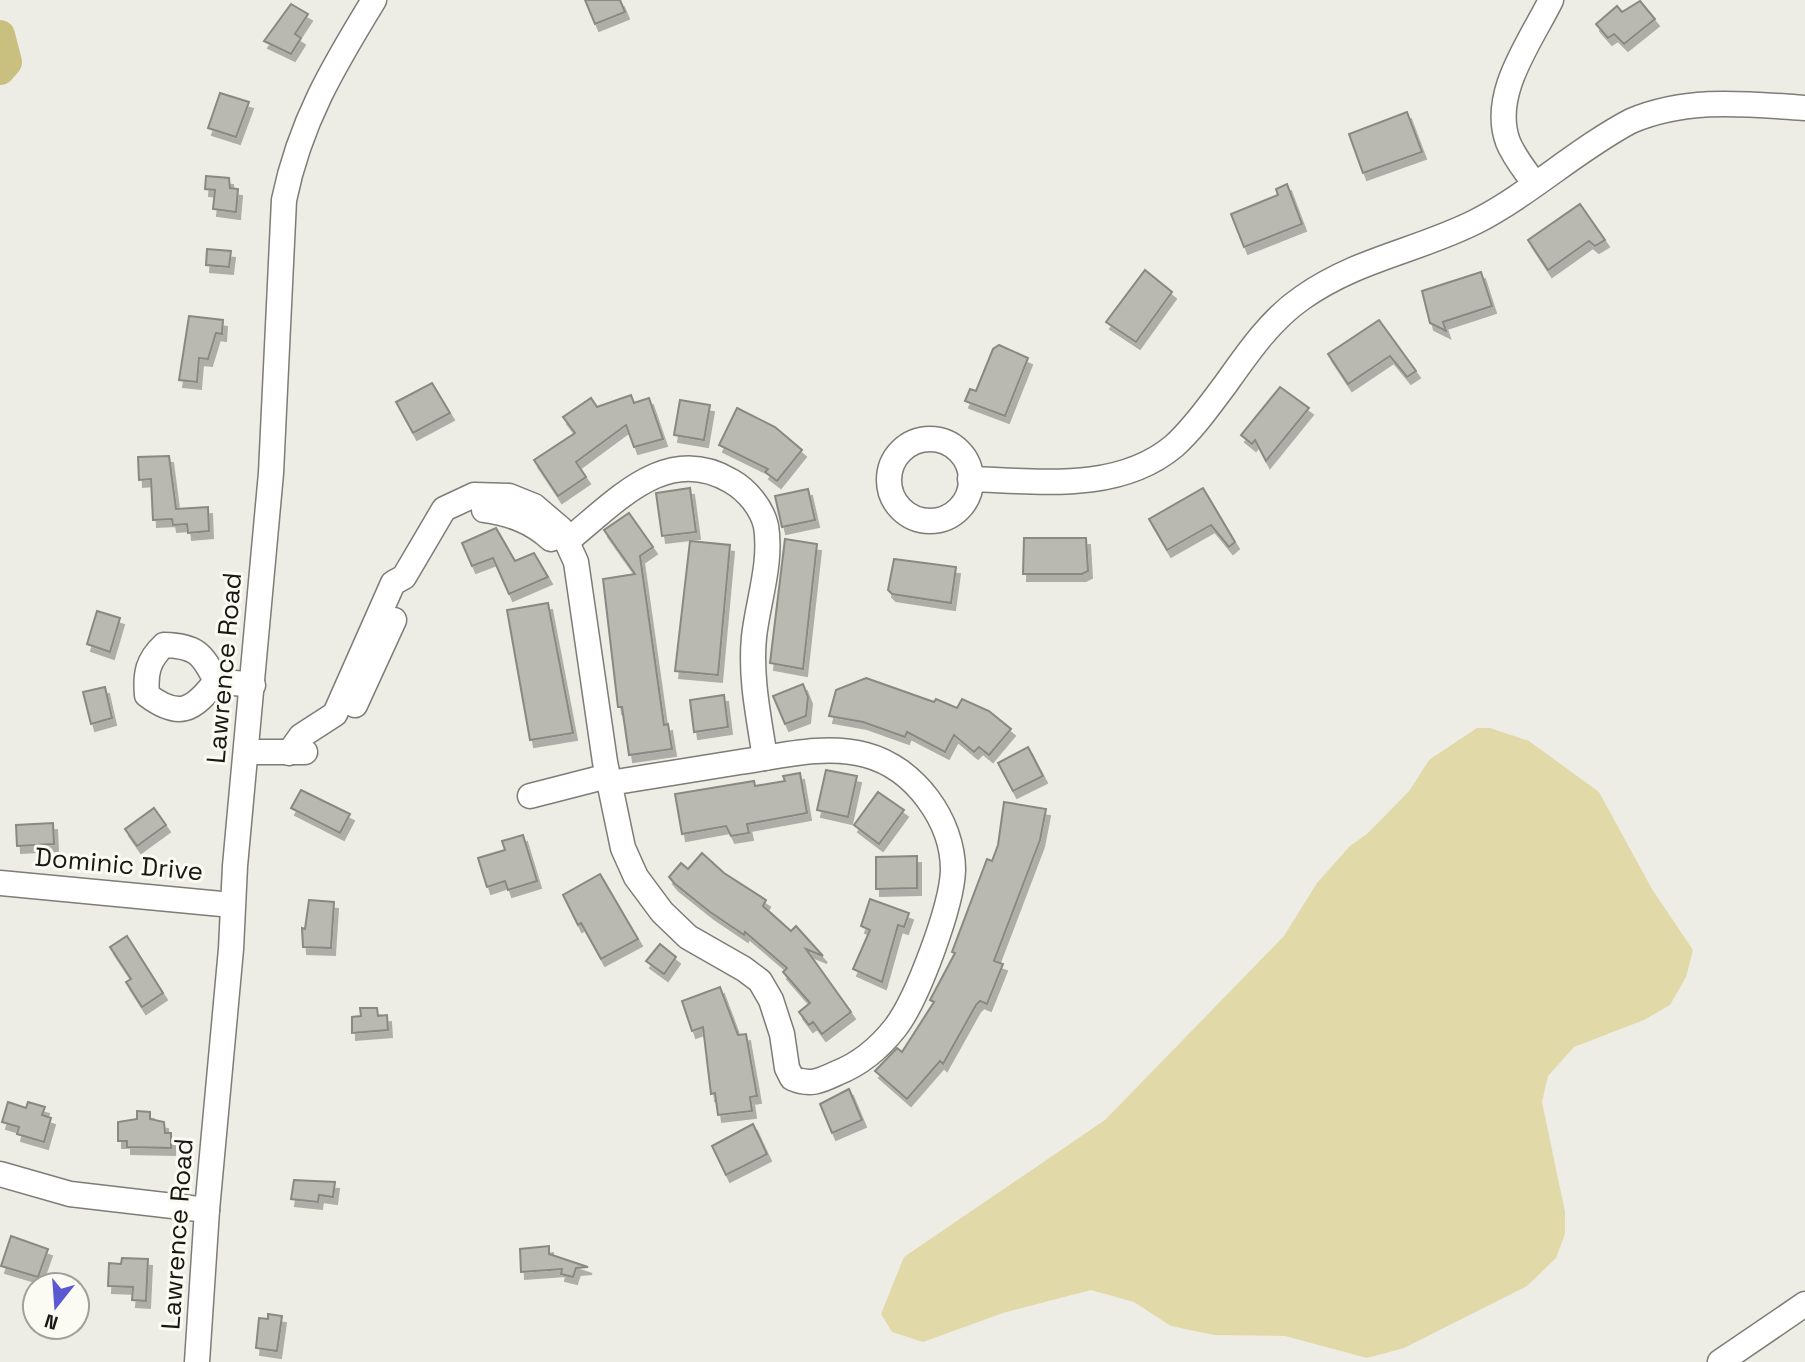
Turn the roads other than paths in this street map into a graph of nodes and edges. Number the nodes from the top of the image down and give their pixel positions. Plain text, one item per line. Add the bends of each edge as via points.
1 (374, 0) edge
2 (1551, 0) edge
3 (1805, 108) edge
4 (1534, 183) junction
5 (970, 479) dead end
6 (571, 552) junction
7 (216, 681) dead end
8 (253, 685) junction
9 (246, 752) junction
10 (765, 758) junction
11 (609, 779) junction
12 (530, 796) dead end
13 (0, 883) edge
14 (232, 905) junction
15 (0, 1174) edge
16 (207, 1210) junction
17 (1805, 1304) edge
18 (197, 1362) edge
19 (1720, 1362) edge

1 - 8 street, Lawrence Road via 320,90 291,162 284,200 271,473
2 - 4 street via 1512,78 1503,114 1511,150
3 - 4 street via 1700,103 1652,112 1611,132
4 - 5 street via 1477,221 1358,265 1301,299 1266,331 1189,430 1139,468 1069,481
6 - 9 street via 561,529 541,511 509,496 474,495 444,509 404,577 409,586 345,726 307,752
6 - 10 street via 650,477 666,470 683,467 719,473 748,494 765,524 768,547 753,663
6 - 11 street
7 - 8 street
8 - 9 street, Lawrence Road
9 - 14 street, Lawrence Road
10 - 11 street
10 - 11 street via 841,751 890,765 935,809 952,852 949,893 910,1003 870,1054 816,1083 793,1078 787,1068 771,999 760,981 688,937 636,877 623,848
11 - 12 street
13 - 14 street, Dominic Drive
14 - 16 street, Lawrence Road
15 - 16 street via 70,1194
16 - 18 street, Lawrence Road
17 - 19 street

